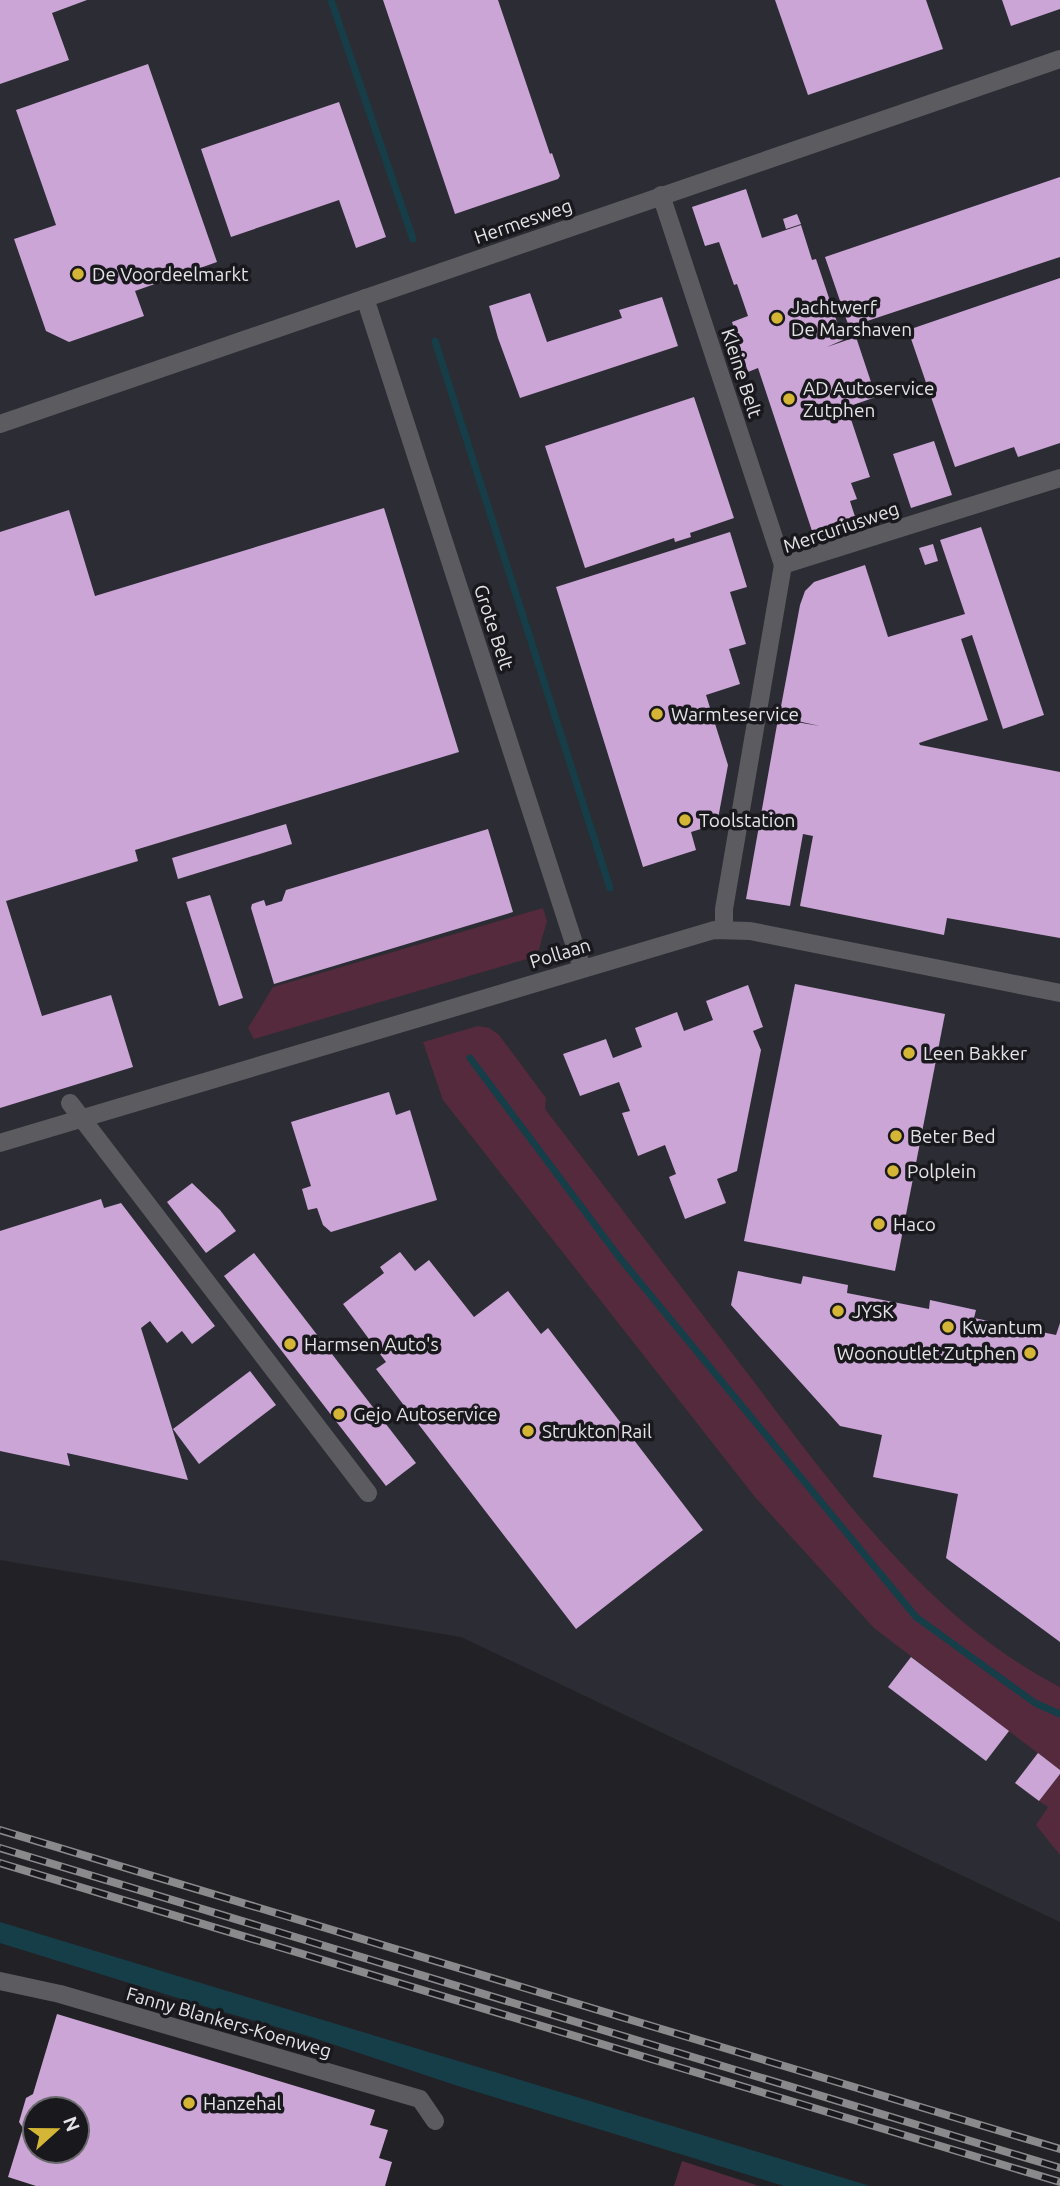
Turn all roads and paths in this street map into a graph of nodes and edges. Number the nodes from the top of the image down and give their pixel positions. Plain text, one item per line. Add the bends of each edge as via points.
1 (1060, 59) edge
2 (661, 195) junction
3 (365, 298) junction
4 (1, 422) edge
5 (1060, 478) edge
6 (783, 565) junction
7 (724, 928) junction
8 (582, 968) junction
9 (1060, 993) edge
10 (70, 1103) dead end
11 (82, 1119) junction
12 (0, 1143) edge
13 (368, 1493) dead end
14 (0, 1981) edge
15 (435, 2121) dead end

1 - 2 street, Hermesweg
2 - 3 street, Hermesweg
2 - 6 street, Kleine Belt
3 - 4 street, Hermesweg
3 - 8 street, Grote Belt
5 - 6 street, Mercuriusweg
6 - 7 street, Mercuriusweg
7 - 8 street, Pollaan
7 - 9 street, Pollaan
8 - 11 street, Pollaan
10 - 11 street
11 - 12 street, Pollaan
11 - 13 street
14 - 15 street, Fanny Blankers-Koenweg via 60,1994 420,2099

